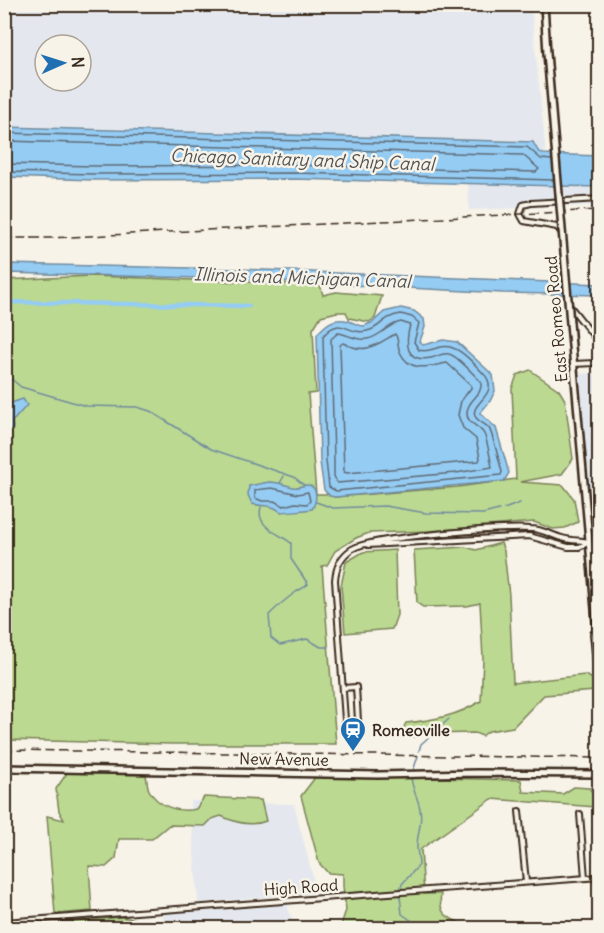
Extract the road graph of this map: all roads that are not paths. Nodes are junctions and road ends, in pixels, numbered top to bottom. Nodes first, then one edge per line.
1 (544, 4) edge
2 (600, 199) edge
3 (600, 344) edge
4 (600, 359) edge
5 (573, 364) junction
6 (589, 543) junction
7 (365, 544) junction
8 (598, 632) edge
9 (344, 688) junction
10 (600, 692) edge
11 (4, 768) edge
12 (600, 774) edge
13 (519, 811) dead end
14 (580, 814) dead end
15 (600, 877) edge
16 (585, 878) junction
17 (526, 882) junction
18 (4, 922) edge

1 - 5 main road, East Romeo Road, bridge
2 - 3 street, bridge
4 - 5 street
5 - 6 main road, East Romeo Road
6 - 7 street
6 - 7 street
6 - 8 main road, East Romeo Road
7 - 9 street
8 - 10 main road, East Romeo Road
9 - 9 street
11 - 12 main road, New Avenue
13 - 17 street
14 - 16 street
15 - 16 street, High Road
16 - 17 street, High Road
17 - 18 street, High Road

